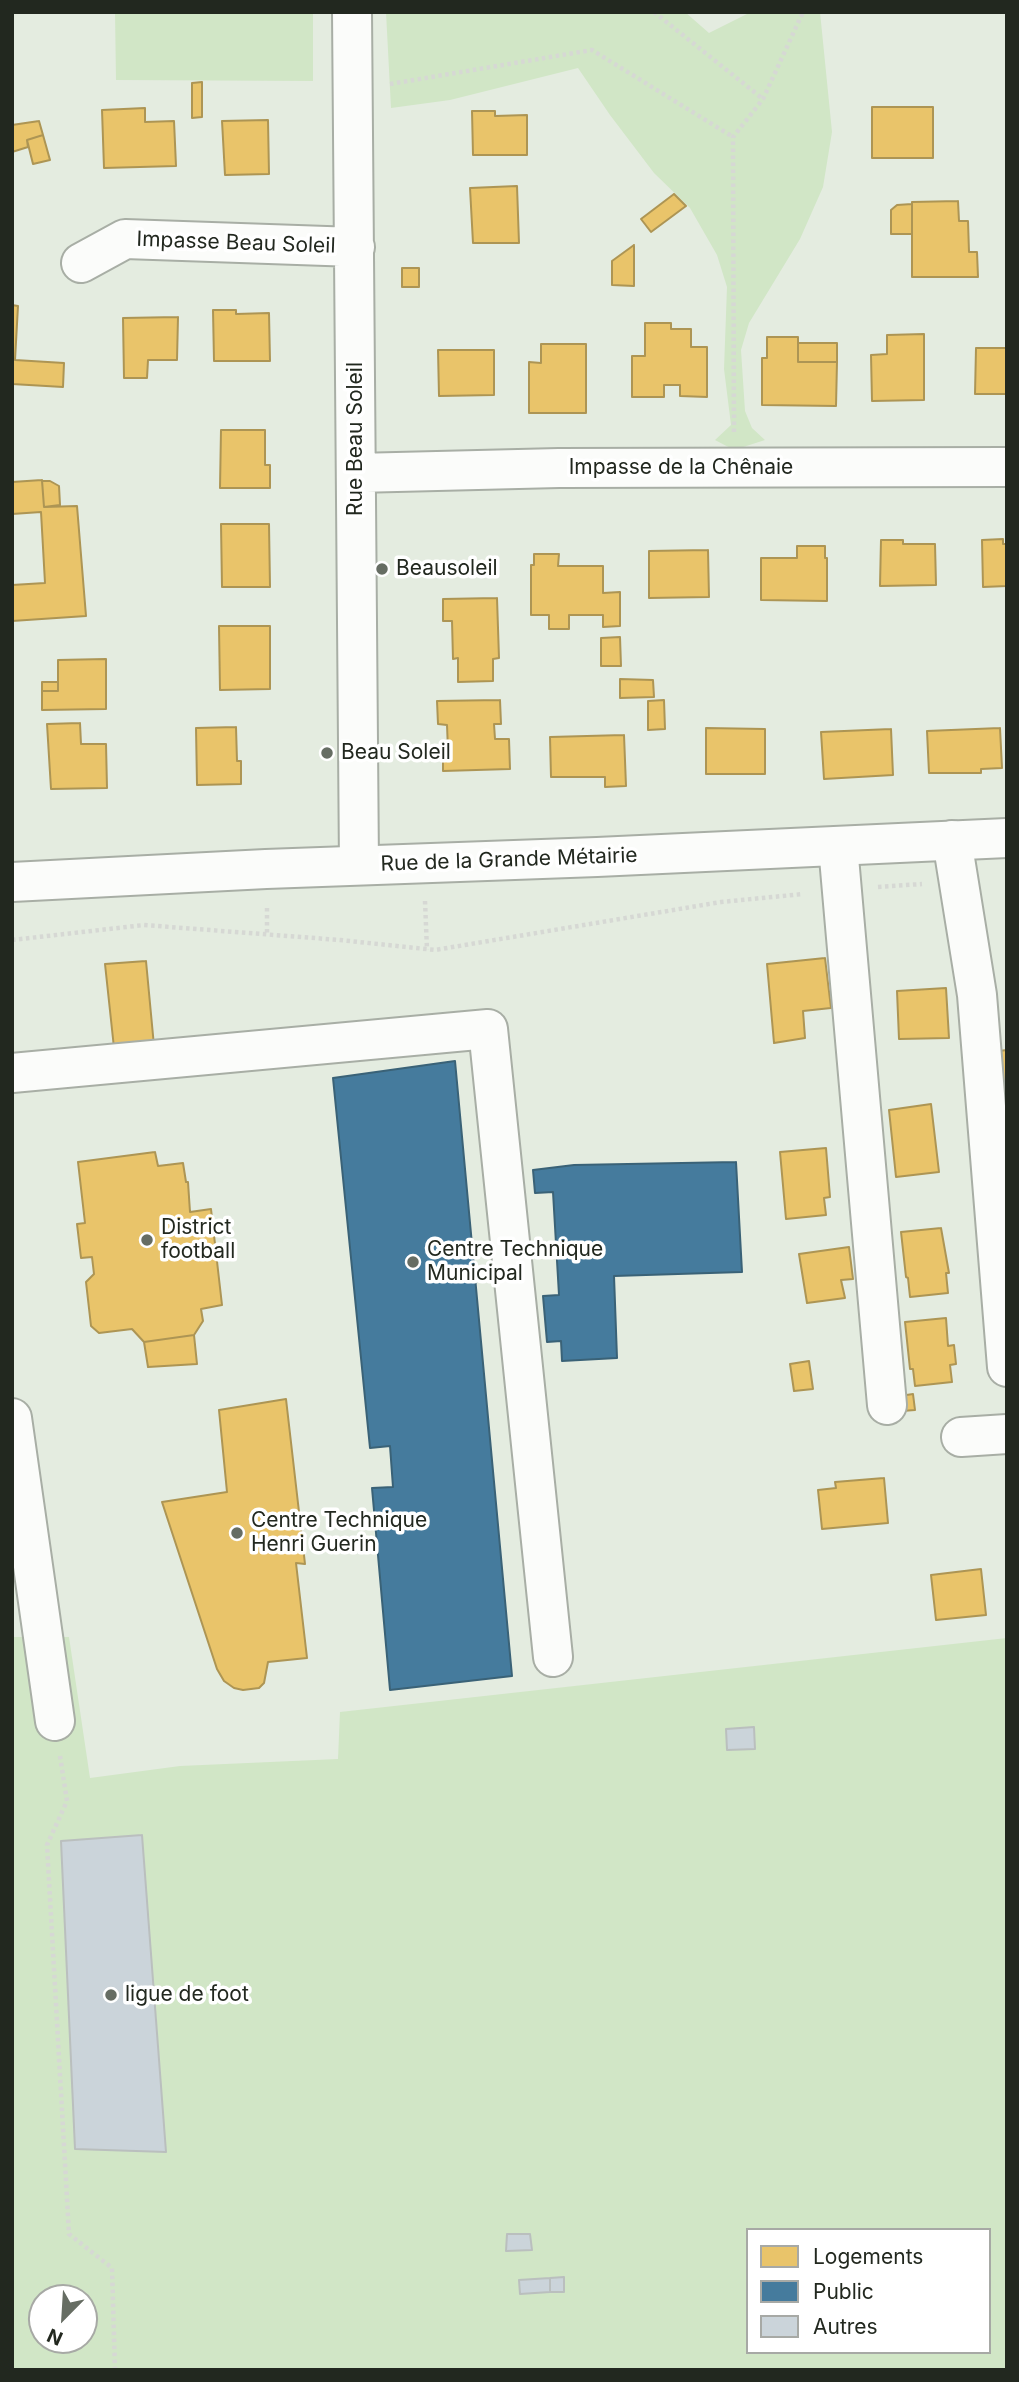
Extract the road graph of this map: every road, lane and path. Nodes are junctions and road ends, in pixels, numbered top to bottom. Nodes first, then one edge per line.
1 (352, 12) edge
2 (654, 12) edge
3 (803, 12) edge
4 (354, 88) junction
5 (763, 99) junction
6 (733, 137) junction
7 (355, 247) junction
8 (81, 263) dead end
9 (734, 467) junction
10 (1007, 467) edge
11 (356, 472) junction
12 (1007, 838) edge
13 (952, 840) junction
14 (838, 846) junction
15 (423, 863) junction
16 (359, 865) junction
17 (958, 881) junction
18 (12, 882) edge
19 (843, 890) junction
20 (12, 940) edge
21 (427, 950) junction
22 (12, 1073) edge
23 (1007, 1367) edge
24 (887, 1405) dead end
25 (12, 1418) edge
26 (1007, 1434) edge
27 (961, 1437) dead end
28 (553, 1657) dead end
29 (55, 1721) joint
30 (115, 2370) edge

1 - 4 street, Rue Beau Soleil
2 - 5 path
3 - 5 path
4 - 6 path
4 - 7 street, Rue Beau Soleil
5 - 6 path
6 - 9 path
7 - 8 street, Impasse Beau Soleil
7 - 11 street, Rue Beau Soleil
9 - 10 street, Impasse de la Chênaie
9 - 11 street, Impasse de la Chênaie
11 - 16 street, Rue Beau Soleil
12 - 13 street, Rue de la Grande Métairie
13 - 14 street, Rue de la Grande Métairie
13 - 17 street
14 - 15 street, Rue de la Grande Métairie
14 - 19 street
15 - 16 street, Rue de la Grande Métairie
15 - 21 path
16 - 18 street, Rue de la Grande Métairie
17 - 19 path
17 - 23 street
19 - 21 path
19 - 24 street
20 - 21 path
22 - 28 street
25 - 29 street
26 - 27 street
29 - 30 path

